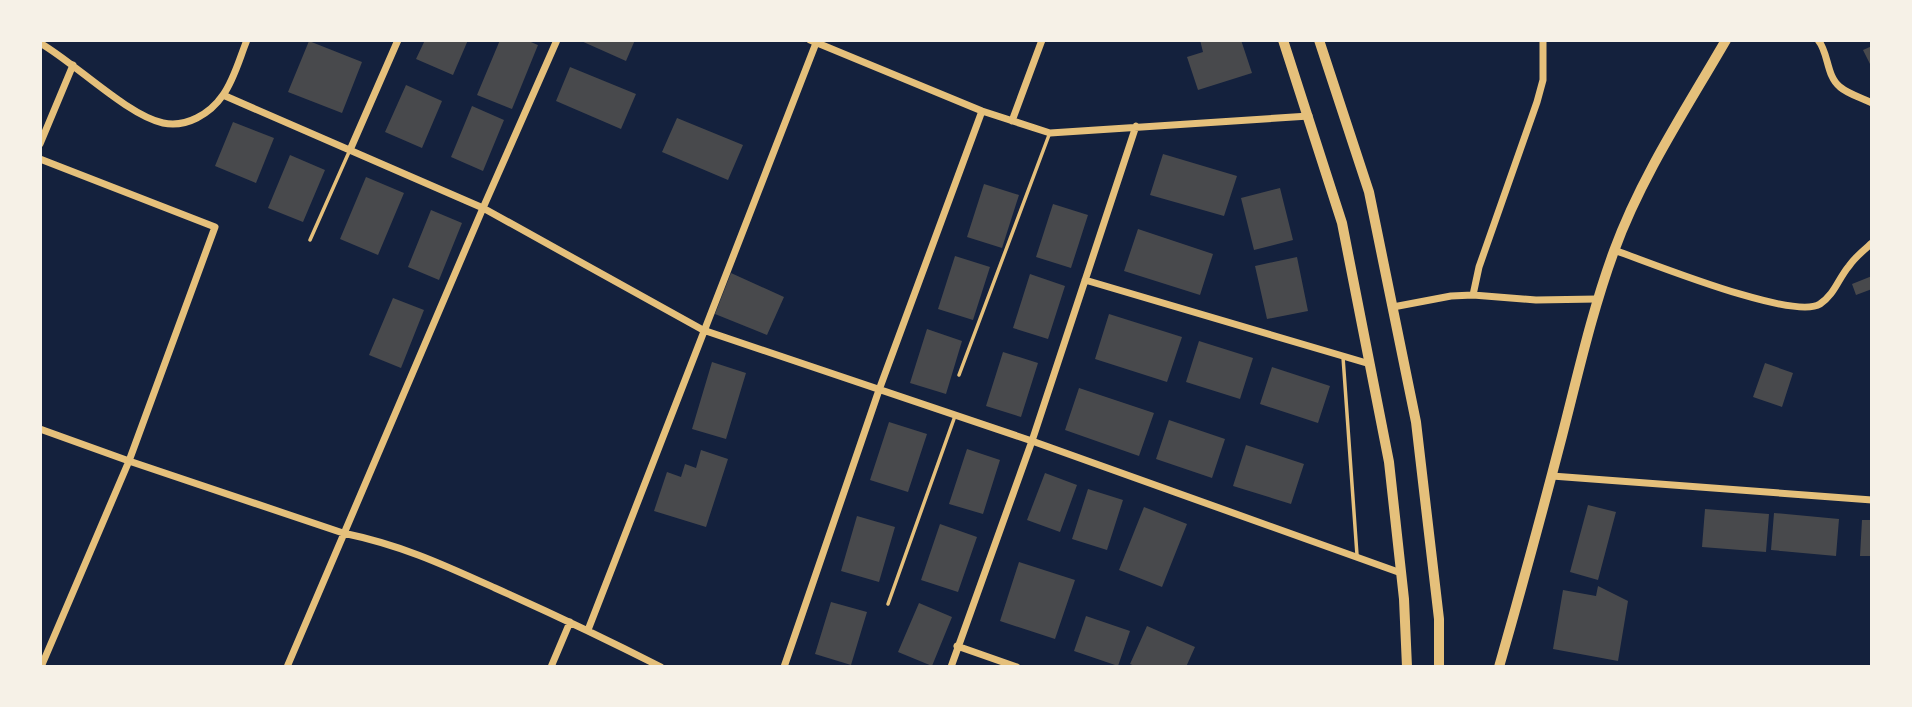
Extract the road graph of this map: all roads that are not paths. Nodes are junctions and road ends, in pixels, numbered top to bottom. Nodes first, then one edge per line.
1 (247, 40) edge
2 (398, 40) edge
3 (557, 40) edge
4 (1042, 40) edge
5 (1283, 40) edge
6 (1319, 40) edge
7 (1543, 40) edge
8 (1726, 40) edge
9 (1818, 40) edge
10 (813, 41) edge
11 (40, 43) edge
12 (73, 65) junction
13 (223, 95) junction
14 (1872, 103) edge
15 (982, 111) junction
16 (1309, 116) junction
17 (1012, 121) junction
18 (1136, 125) junction
19 (1050, 133) junction
20 (40, 144) edge
21 (350, 150) junction
22 (40, 159) edge
23 (483, 208) junction
24 (310, 240) dead end
25 (1872, 243) edge
26 (1614, 250) junction
27 (1085, 280) junction
28 (1473, 295) junction
29 (1597, 299) junction
30 (1393, 307) junction
31 (703, 330) junction
32 (1343, 356) junction
33 (1370, 364) junction
34 (959, 375) dead end
35 (879, 390) junction
36 (955, 415) junction
37 (40, 429) edge
38 (1032, 441) junction
39 (129, 461) junction
40 (1552, 476) junction
41 (1872, 500) edge
42 (343, 533) junction
43 (1358, 557) junction
44 (1401, 573) junction
45 (888, 604) dead end
46 (570, 622) junction
47 (588, 631) junction
48 (957, 646) junction
49 (41, 667) edge
50 (288, 667) edge
51 (551, 667) edge
52 (661, 667) edge
53 (784, 667) edge
54 (950, 667) edge
55 (1017, 667) edge
56 (1407, 667) edge
57 (1440, 667) edge
58 (1499, 667) edge

1 - 13 street
2 - 21 street
3 - 23 street
4 - 17 street
5 - 16 main road
6 - 30 main road
7 - 28 street
8 - 26 street
9 - 14 street
10 - 15 street
10 - 31 street
11 - 12 street
12 - 13 street
12 - 20 street
13 - 21 street
15 - 17 street
15 - 35 street
16 - 18 street
16 - 33 main road
17 - 19 street
18 - 19 street
18 - 27 street
19 - 34 lane
21 - 23 street
21 - 24 lane
22 - 39 street
23 - 31 street
23 - 42 street
25 - 26 street
26 - 29 street
27 - 32 street
27 - 38 street
28 - 29 street
28 - 30 street
29 - 40 street
30 - 57 main road
31 - 35 street
31 - 47 street
32 - 33 street
32 - 43 lane
33 - 44 main road
35 - 36 street
35 - 53 street
36 - 38 street
36 - 45 lane
37 - 39 street
38 - 43 street
38 - 48 street
39 - 42 street
39 - 49 street
40 - 41 street
40 - 58 street
42 - 46 street
42 - 50 street
43 - 44 street
44 - 56 main road
46 - 47 street
46 - 51 street
47 - 52 street
48 - 54 street
48 - 55 street

